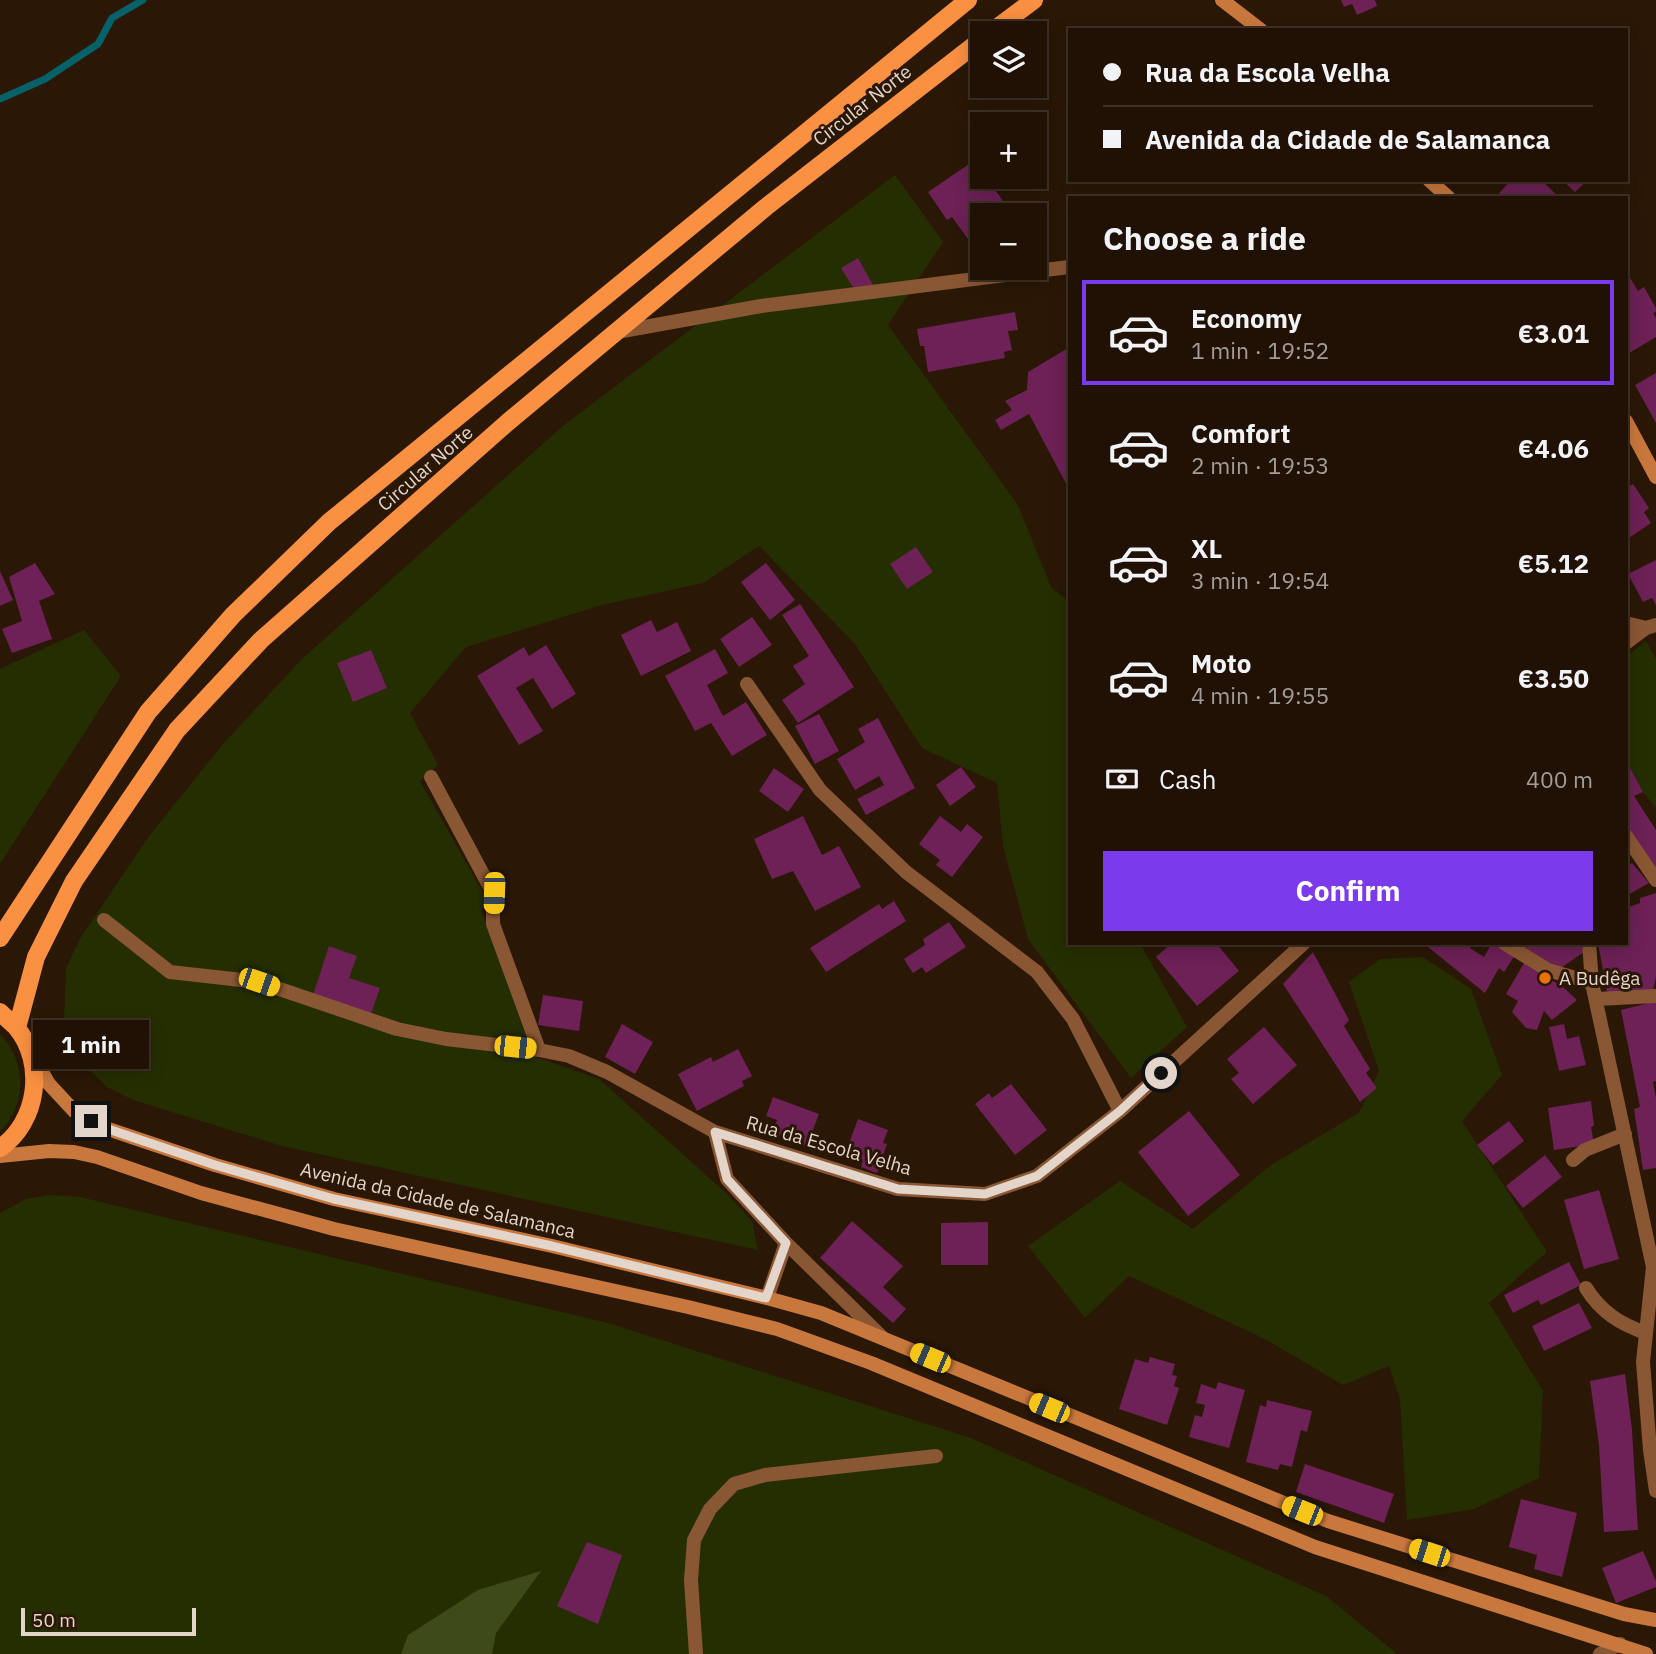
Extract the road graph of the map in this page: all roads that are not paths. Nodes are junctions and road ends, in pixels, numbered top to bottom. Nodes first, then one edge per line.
1 (968, 0) edge
2 (1034, 0) edge
3 (1222, 0) edge
4 (1240, 0) edge
5 (1006, 21) edge
6 (1259, 28) edge
7 (970, 48) edge
8 (1068, 270) edge
9 (616, 332) junction
10 (1628, 425) edge
11 (1656, 477) edge
12 (1628, 623) edge
13 (1651, 626) edge
14 (1628, 642) edge
15 (747, 684) dead end
16 (431, 777) dead end
17 (1628, 839) edge
18 (1656, 880) edge
19 (104, 920) dead end
20 (0, 938) edge
21 (1302, 945) edge
22 (1507, 945) edge
23 (1589, 945) edge
24 (1592, 983) junction
25 (1656, 996) edge
26 (1597, 999) junction
27 (0, 1012) edge
28 (17, 1028) junction
29 (539, 1050) junction
30 (30, 1053) junction
31 (1120, 1111) junction
32 (715, 1132) junction
33 (1625, 1134) junction
34 (0, 1148) edge
35 (0, 1156) edge
36 (1573, 1160) dead end
37 (786, 1243) junction
38 (1586, 1288) dead end
39 (766, 1298) junction
40 (1646, 1333) junction
41 (883, 1338) junction
42 (936, 1456) dead end
43 (1656, 1491) edge
44 (1656, 1620) edge
45 (1620, 1644) junction
46 (696, 1654) edge
47 (1600, 1654) edge
48 (1646, 1654) edge

1 - 20 main road, Circular Norte
2 - 5 main road
3 - 6 street
4 - 6 street
7 - 9 main road, Circular Norte
8 - 9 street
9 - 28 main road, Circular Norte
10 - 11 street
12 - 13 street
13 - 14 street
15 - 31 street
16 - 29 street
17 - 18 street
19 - 29 street, Rua da Escola Velha
21 - 31 street, Rua da Escola Velha
22 - 24 street
23 - 24 street
24 - 26 street
25 - 26 street
26 - 33 street
27 - 28 main road
28 - 30 main road
29 - 32 street, Rua da Escola Velha
30 - 34 main road
30 - 39 street, Avenida da Cidade de Salamanca
31 - 32 street, Rua da Escola Velha
32 - 37 street
33 - 36 street
33 - 40 street
35 - 45 street
37 - 39 street
37 - 41 street
38 - 40 street
39 - 41 street, Avenida da Cidade de Salamanca
40 - 43 street
41 - 44 street, Avenida da Cidade de Salamanca
42 - 46 street
45 - 47 street
45 - 48 street

